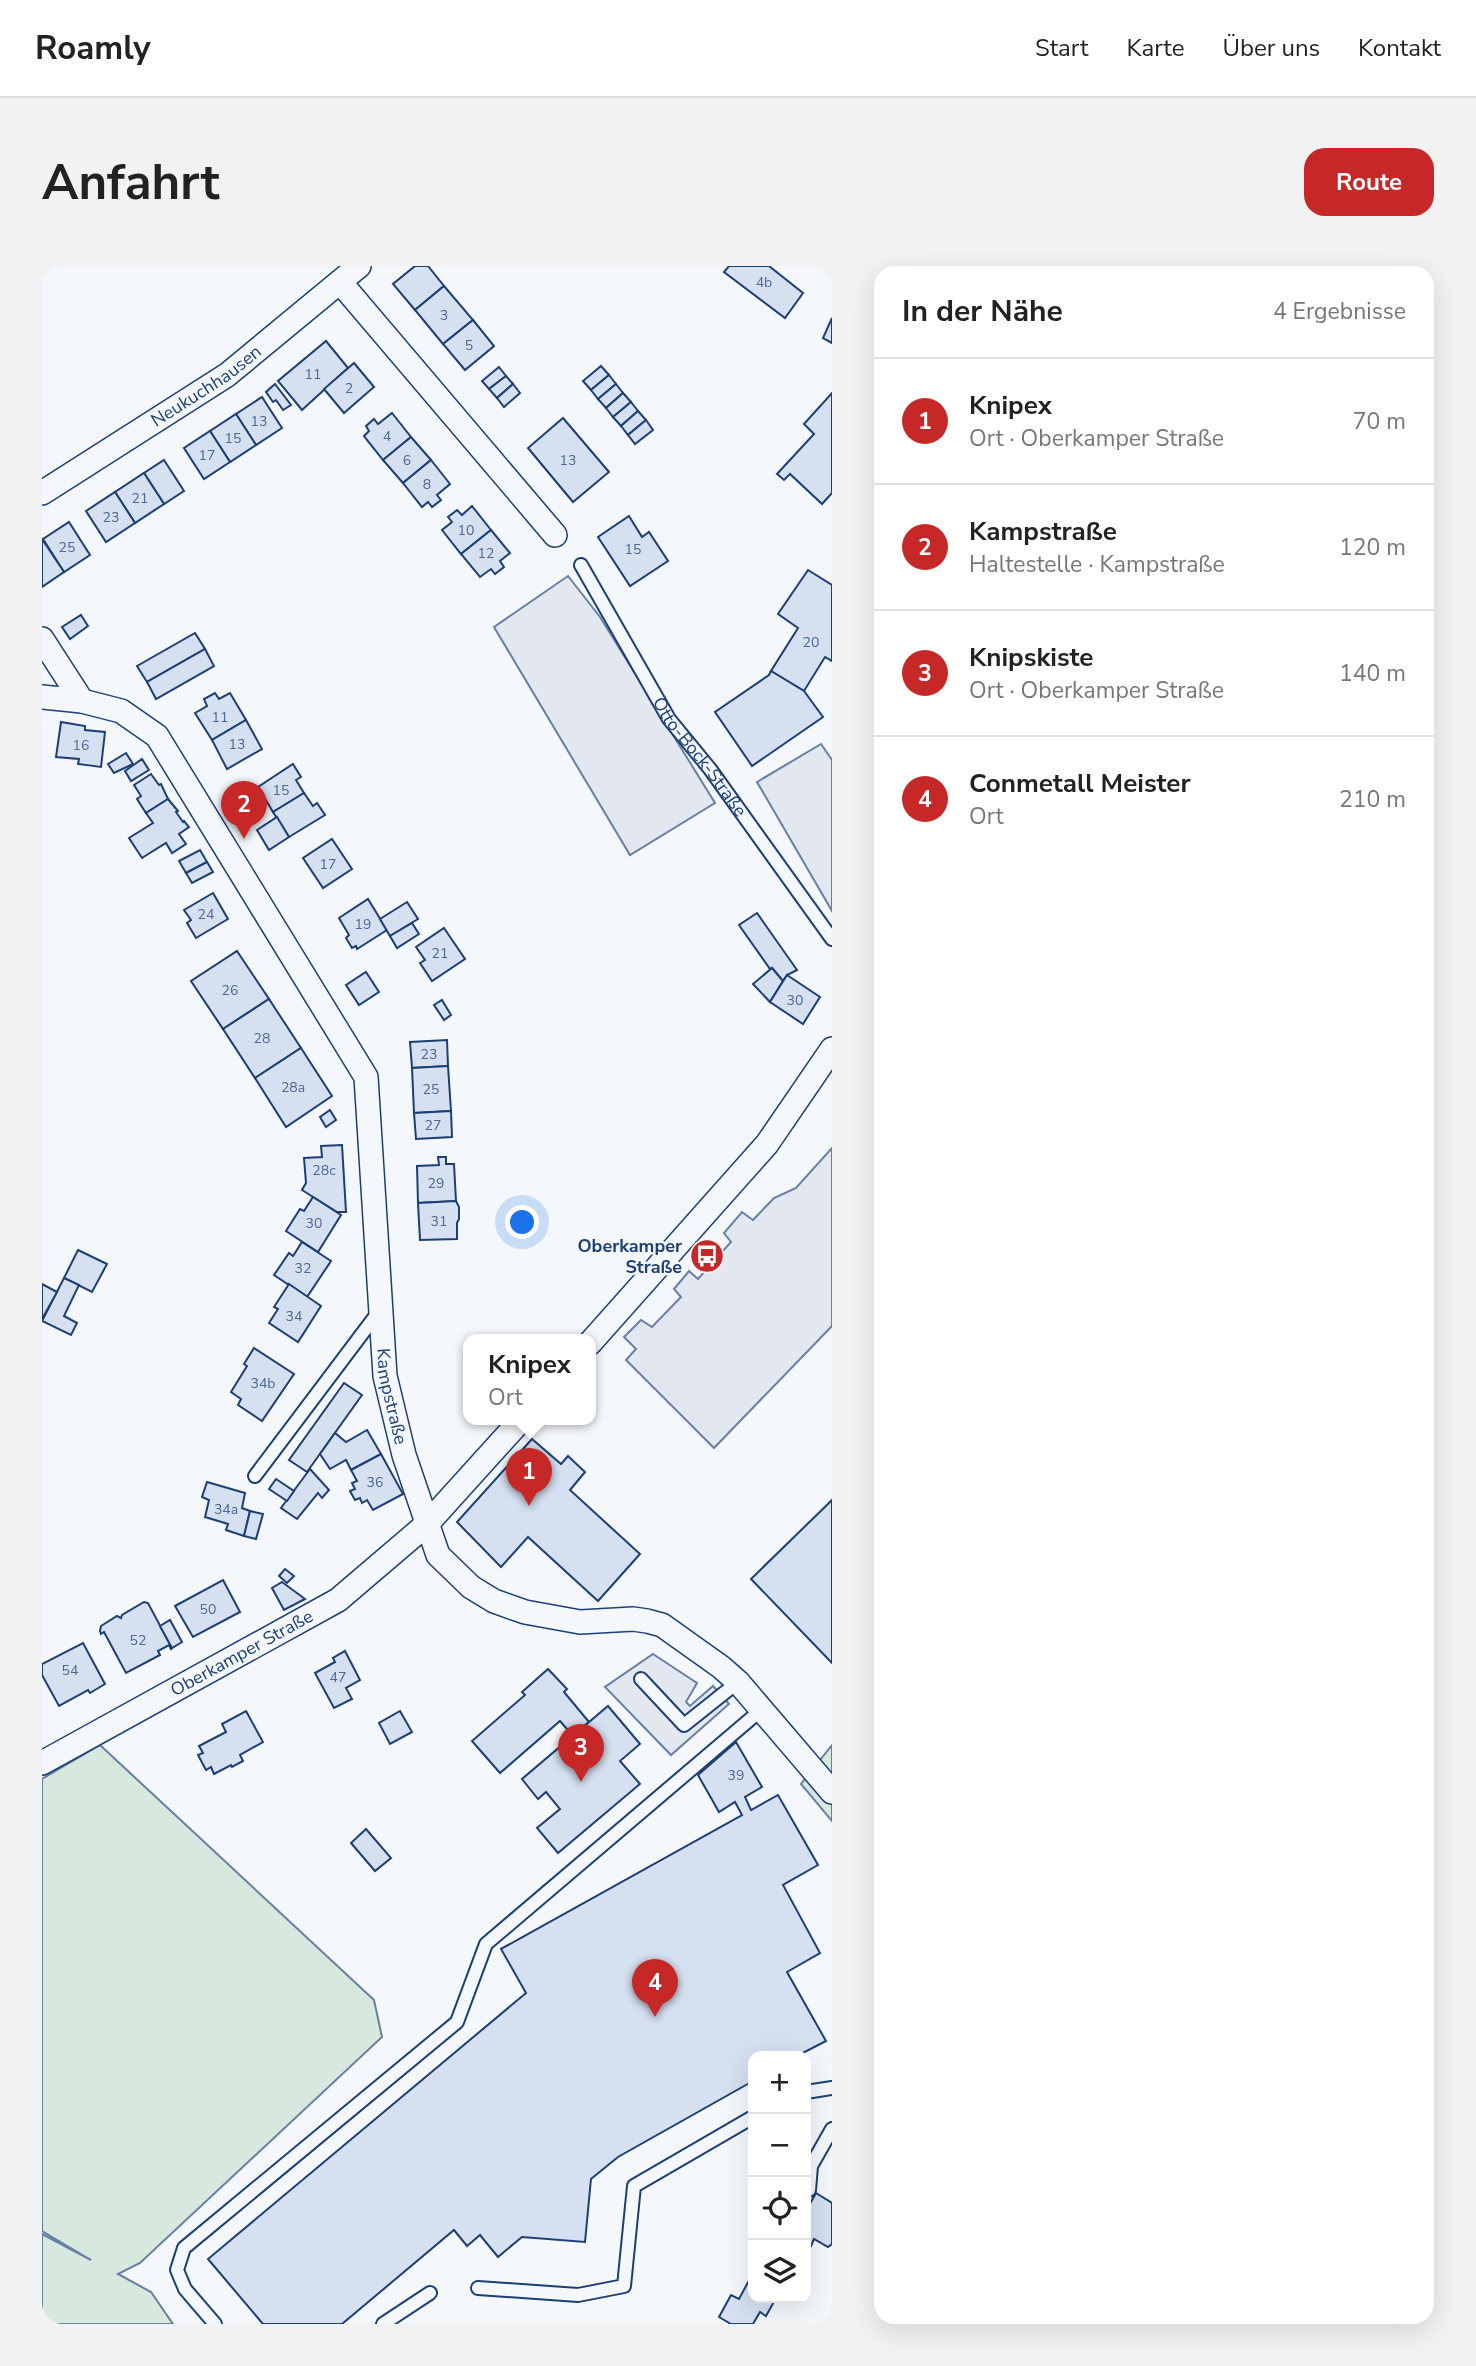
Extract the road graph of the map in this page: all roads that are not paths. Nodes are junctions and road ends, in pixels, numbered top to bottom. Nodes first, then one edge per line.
1 (359, 266) edge
2 (340, 282) junction
3 (42, 493) edge
4 (555, 535) dead end
5 (580, 565) dead end
6 (42, 639) edge
7 (42, 697) edge
8 (82, 701) junction
9 (832, 939) edge
10 (832, 1049) edge
11 (380, 1310) junction
12 (596, 1336) edge
13 (516, 1425) edge
14 (255, 1476) dead end
15 (427, 1524) junction
16 (641, 1679) dead end
17 (738, 1682) junction
18 (761, 1710) junction
19 (42, 1763) edge
20 (832, 1792) edge
21 (832, 2088) edge
22 (811, 2091) edge
23 (748, 2119) edge
24 (832, 2129) edge
25 (810, 2177) edge
26 (478, 2288) dead end
27 (430, 2293) dead end
28 (215, 2324) edge
29 (383, 2324) edge

1 - 2 street, Neukuchhausen
2 - 3 street, Neukuchhausen
2 - 4 street
5 - 9 lane, Otto-Bock-Straße
6 - 8 street
7 - 8 street, Kampstraße
8 - 11 street, Kampstraße
10 - 12 street
11 - 14 lane
11 - 15 street, Kampstraße
13 - 15 street, Oberkamper Straße
15 - 17 street
15 - 19 street, Oberkamper Straße
16 - 17 lane
17 - 18 street
18 - 20 street
18 - 28 lane
21 - 22 lane
23 - 26 lane
24 - 25 lane
27 - 29 lane

